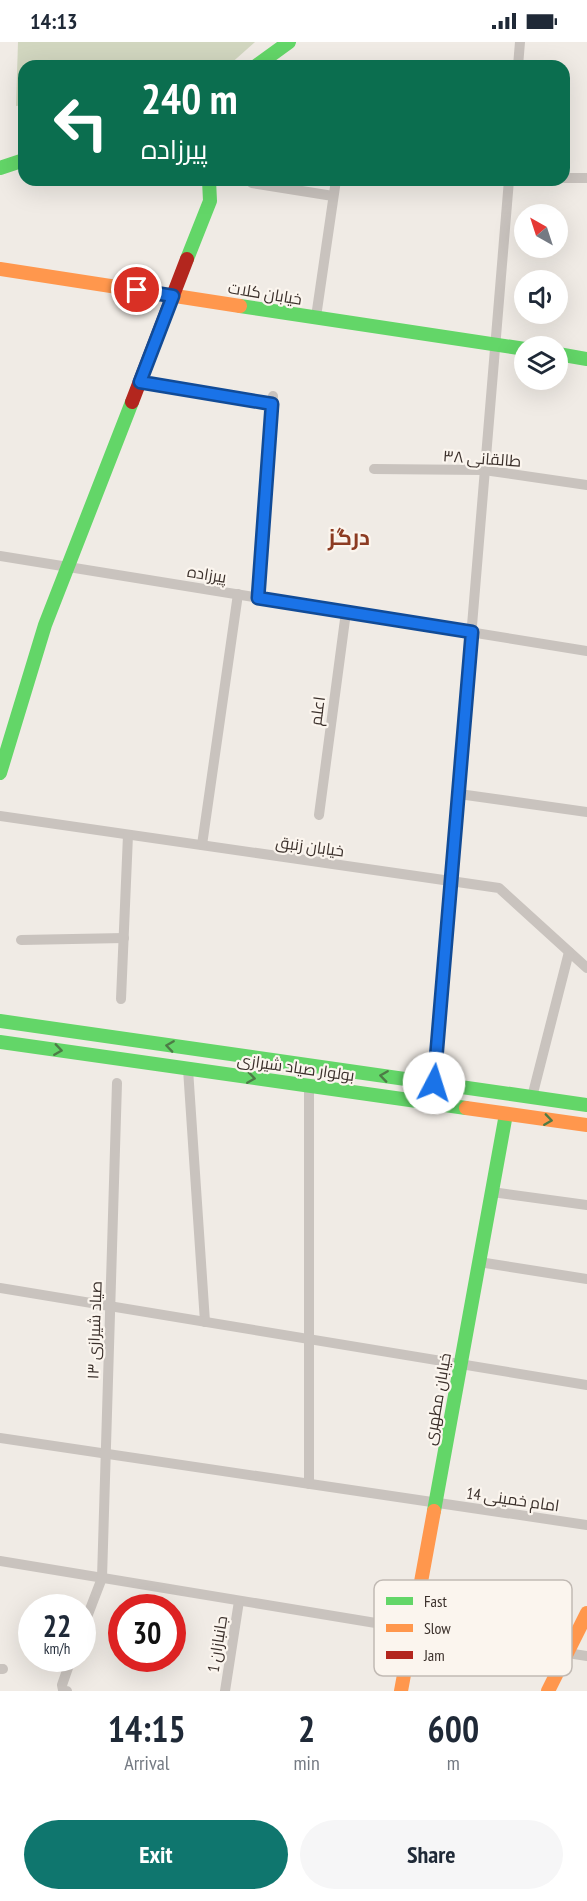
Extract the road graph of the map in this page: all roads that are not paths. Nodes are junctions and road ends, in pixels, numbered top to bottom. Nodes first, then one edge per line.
1 (289, 42) edge
2 (520, 42) edge
3 (264, 60) edge
4 (518, 60) edge
5 (18, 161) edge
6 (0, 168) edge
7 (570, 178) edge
8 (587, 178) edge
9 (209, 186) edge
10 (271, 186) edge
11 (335, 186) edge
12 (509, 186) edge
13 (333, 196) junction
14 (0, 269) edge
15 (173, 296) junction
16 (316, 317) junction
17 (496, 345) junction
18 (514, 347) edge
19 (568, 356) edge
20 (587, 359) edge
21 (140, 382) junction
22 (374, 470) dead end
23 (484, 470) junction
24 (587, 485) edge
25 (0, 556) edge
26 (68, 567) junction
27 (238, 594) junction
28 (258, 598) junction
29 (345, 612) junction
30 (472, 632) junction
31 (587, 651) edge
32 (1, 770) edge
33 (459, 794) junction
34 (587, 812) edge
35 (318, 815) dead end
36 (0, 816) edge
37 (128, 835) junction
38 (202, 845) junction
39 (451, 881) junction
40 (124, 938) junction
41 (21, 940) dead end
42 (569, 952) junction
43 (587, 968) edge
44 (121, 999) dead end
45 (0, 1021) edge
46 (0, 1042) edge
47 (188, 1069) junction
48 (117, 1083) dead end
49 (434, 1083) junction
50 (309, 1086) junction
51 (532, 1097) junction
52 (587, 1105) edge
53 (506, 1114) junction
54 (587, 1125) edge
55 (492, 1192) junction
56 (587, 1205) edge
57 (479, 1262) junction
58 (587, 1279) edge
59 (0, 1288) edge
60 (110, 1306) junction
61 (205, 1322) junction
62 (309, 1339) junction
63 (460, 1364) junction
64 (587, 1385) edge
65 (0, 1438) edge
66 (106, 1453) junction
67 (309, 1484) junction
68 (435, 1503) junction
69 (587, 1525) edge
70 (0, 1562) edge
71 (102, 1578) junction
72 (421, 1580) edge
73 (96, 1594) edge
74 (239, 1601) junction
75 (587, 1613) edge
76 (374, 1623) edge
77 (572, 1643) edge
78 (572, 1654) edge
79 (587, 1656) edge
80 (66, 1672) edge
81 (404, 1676) edge
82 (556, 1676) edge
83 (67, 1691) edge
84 (225, 1691) edge
85 (401, 1691) edge
86 (548, 1691) edge

1 - 3 street
2 - 4 street
5 - 6 street
7 - 8 street
9 - 15 street
10 - 13 street
11 - 13 street
12 - 17 street
13 - 16 street
14 - 15 street, خیابان کلات
15 - 16 street, خیابان کلات
15 - 21 street
16 - 17 street, خیابان کلات
17 - 18 street, خیابان کلات
17 - 23 street
19 - 20 street
21 - 26 street
21 - 28 street
22 - 23 street, طالقانی ۳۸
23 - 24 street, طالقانی ۳۸
23 - 30 street
25 - 26 street, پیرزاده
26 - 27 street, پیرزاده
26 - 32 street
27 - 28 street, پیرزاده
27 - 38 street
28 - 29 street, پیرزاده
29 - 30 street, پیرزاده
29 - 35 street, اعلم
30 - 31 street, پیرزاده
30 - 33 street
33 - 34 street
33 - 39 street
36 - 37 street, خیابان زنبق
37 - 38 street, خیابان زنبق
37 - 40 street
38 - 39 street, خیابان زنبق
39 - 42 street, خیابان زنبق
39 - 49 street
40 - 41 street
40 - 44 street
42 - 43 street, خیابان زنبق
42 - 51 street
49 -> 45 street, بولوار صیاد شیرازی
46 -> 47 street, بولوار صیاد شیرازی
47 -> 50 street, بولوار صیاد شیرازی
47 - 61 street
48 - 60 street, صیاد شیرازی ۱۳
49 - 51 street, بولوار صیاد شیرازی
50 - 53 street, بولوار صیاد شیرازی
50 - 62 street
51 - 52 street, بولوار صیاد شیرازی
53 -> 54 street, بولوار صیاد شیرازی
53 - 55 street, خیابان مطهری
55 - 56 street
55 - 57 street, خیابان مطهری
57 - 58 street
57 - 63 street, خیابان مطهری
59 - 60 street
60 - 61 street
60 - 66 street, صیاد شیرازی ۱۳
61 - 62 street
62 - 63 street
62 - 67 street
63 - 64 street
63 - 68 street, خیابان مطهری
65 - 66 street, امام خمینی 14
66 - 67 street, امام خمینی 14
66 - 71 street, صیاد شیرازی ۱۳
67 - 68 street, امام خمینی 14
68 - 69 street, امام خمینی 14
68 - 72 street, خیابان مطهری
70 - 71 street
71 - 73 street, صیاد شیرازی ۱۳
71 - 74 street
74 - 76 street
74 - 84 street, جانبازان 1
75 - 77 street
78 - 79 street
80 - 83 street
81 - 85 street, خیابان مطهری
82 - 86 street

